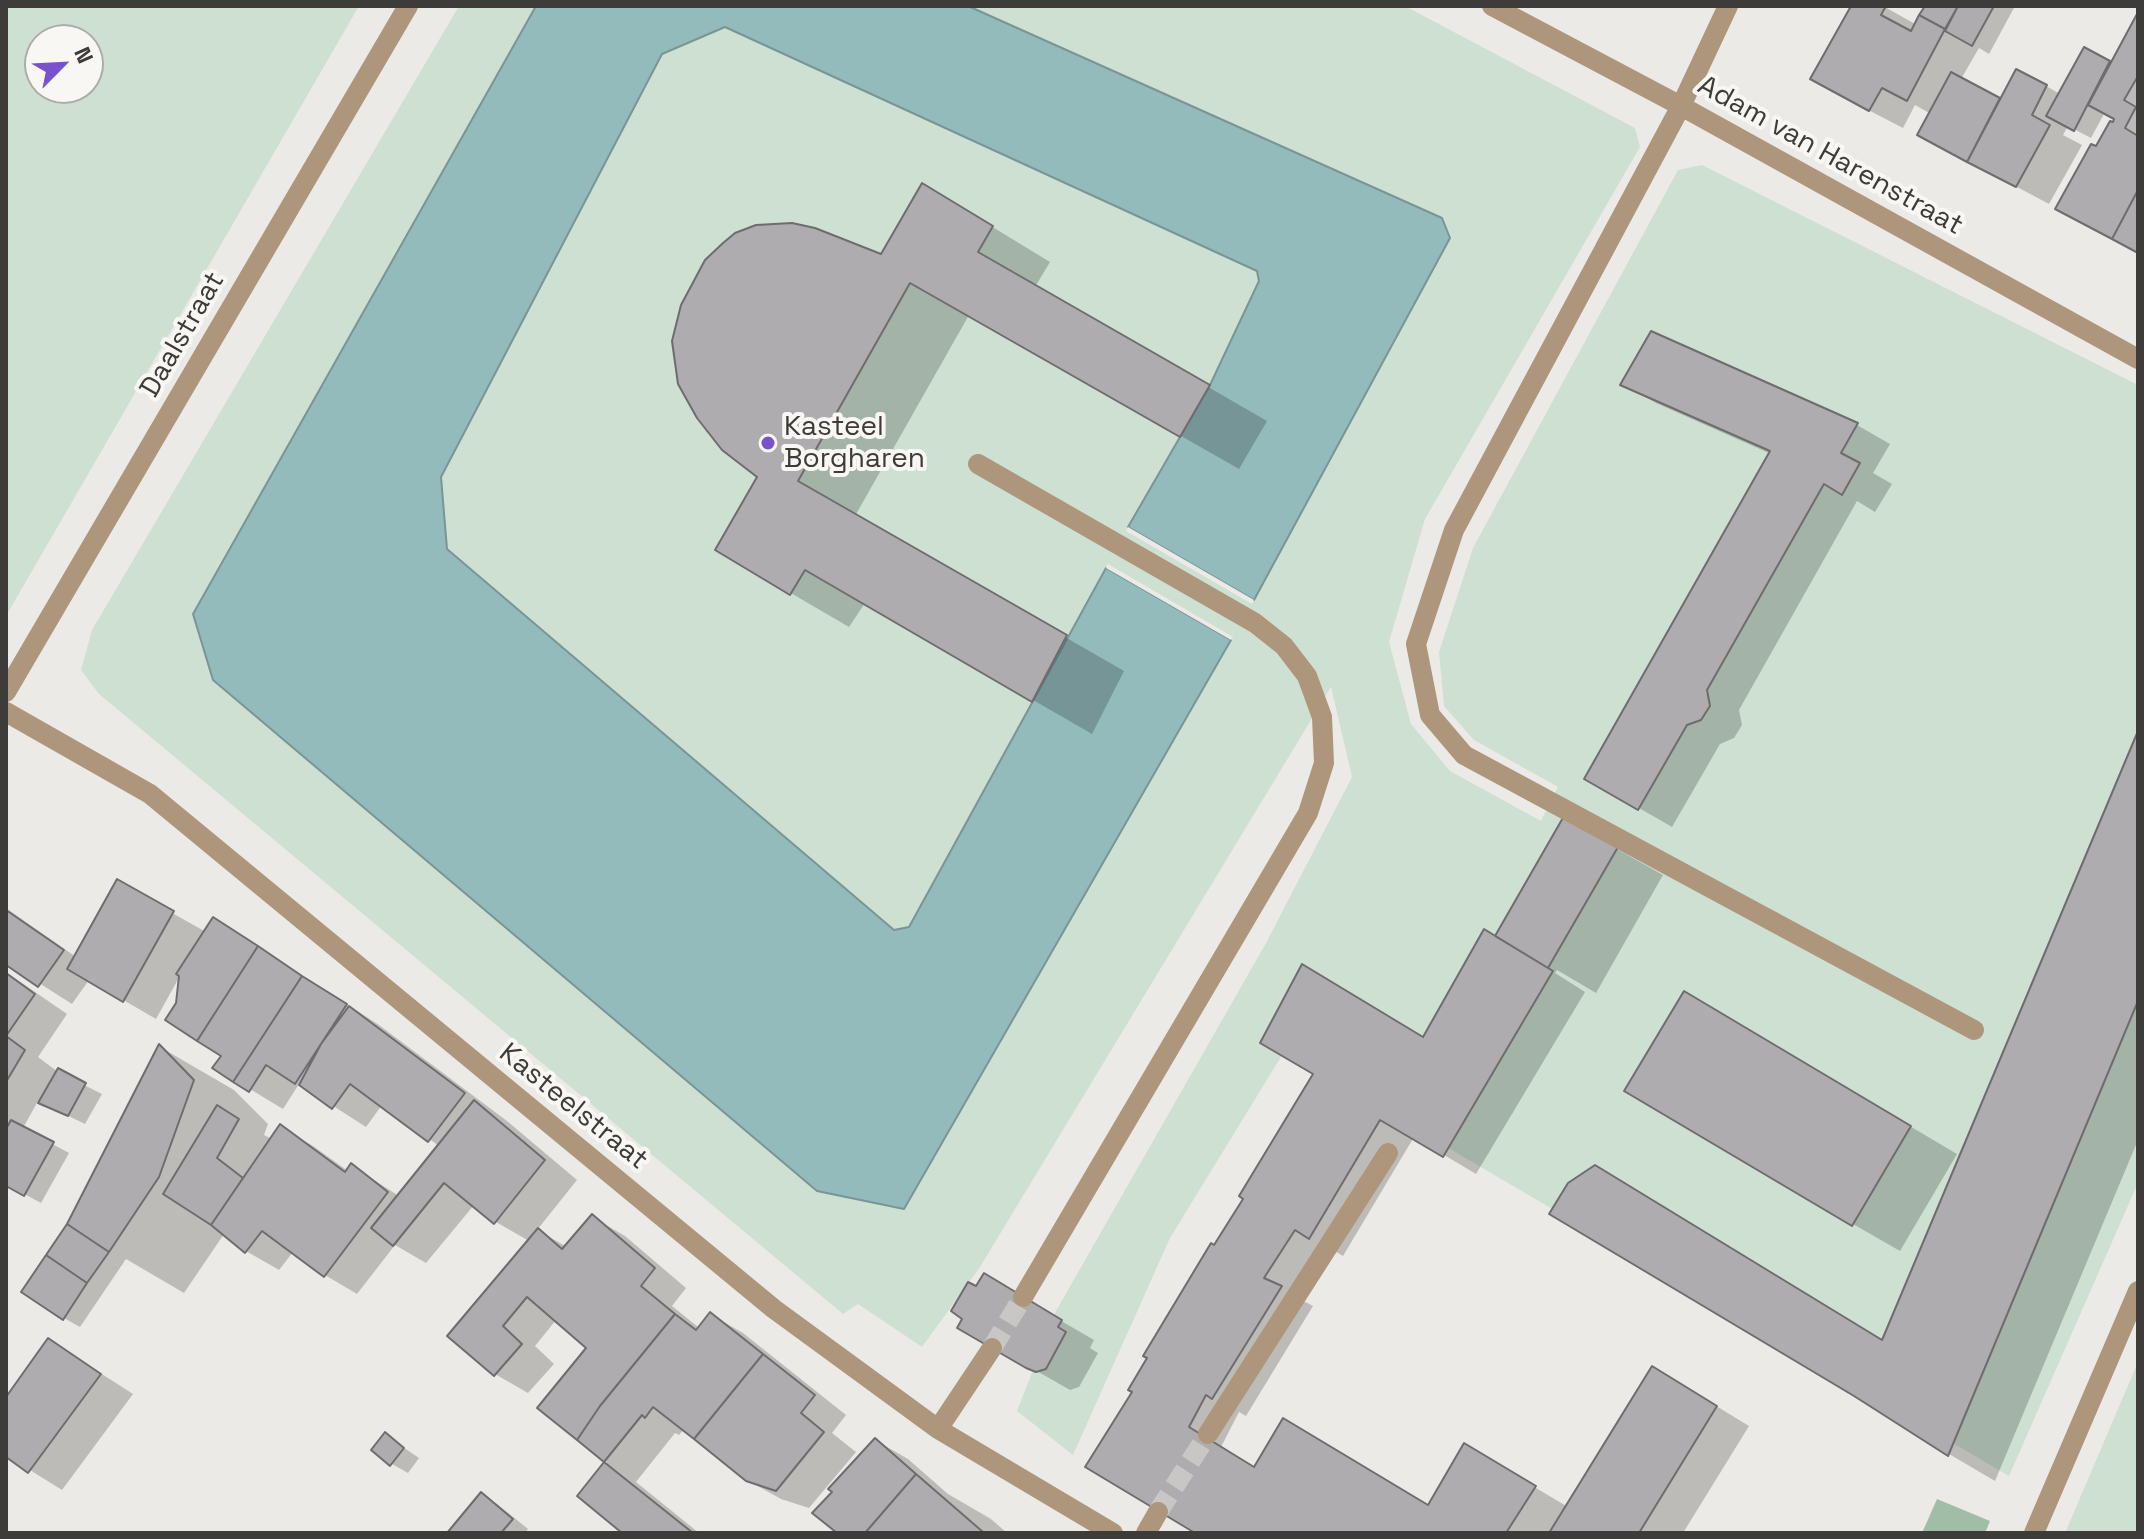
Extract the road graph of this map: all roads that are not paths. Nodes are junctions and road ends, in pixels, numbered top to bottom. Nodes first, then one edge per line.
1 (408, 6) edge
2 (1492, 6) edge
3 (1728, 6) edge
4 (1681, 106) junction
5 (2138, 359) edge
6 (978, 464) dead end
7 (6, 692) edge
8 (6, 712) edge
9 (1974, 1030) dead end
10 (1388, 1153) dead end
11 (2138, 1291) edge
12 (1023, 1297) tunnel mouth
13 (992, 1348) tunnel mouth
14 (938, 1429) junction
15 (1208, 1434) tunnel mouth
16 (1158, 1512) tunnel mouth
17 (1113, 1533) edge
18 (1146, 1533) edge
19 (2034, 1533) edge

1 - 7 street, Daalstraat
2 - 4 street, Adam van Harenstraat
3 - 4 street
4 - 5 street, Adam van Harenstraat
4 - 9 street
6 - 12 street
8 - 14 street, Kasteelstraat
10 - 15 street
11 - 19 street
13 - 14 street
14 - 17 street, Kasteelstraat
16 - 18 street

